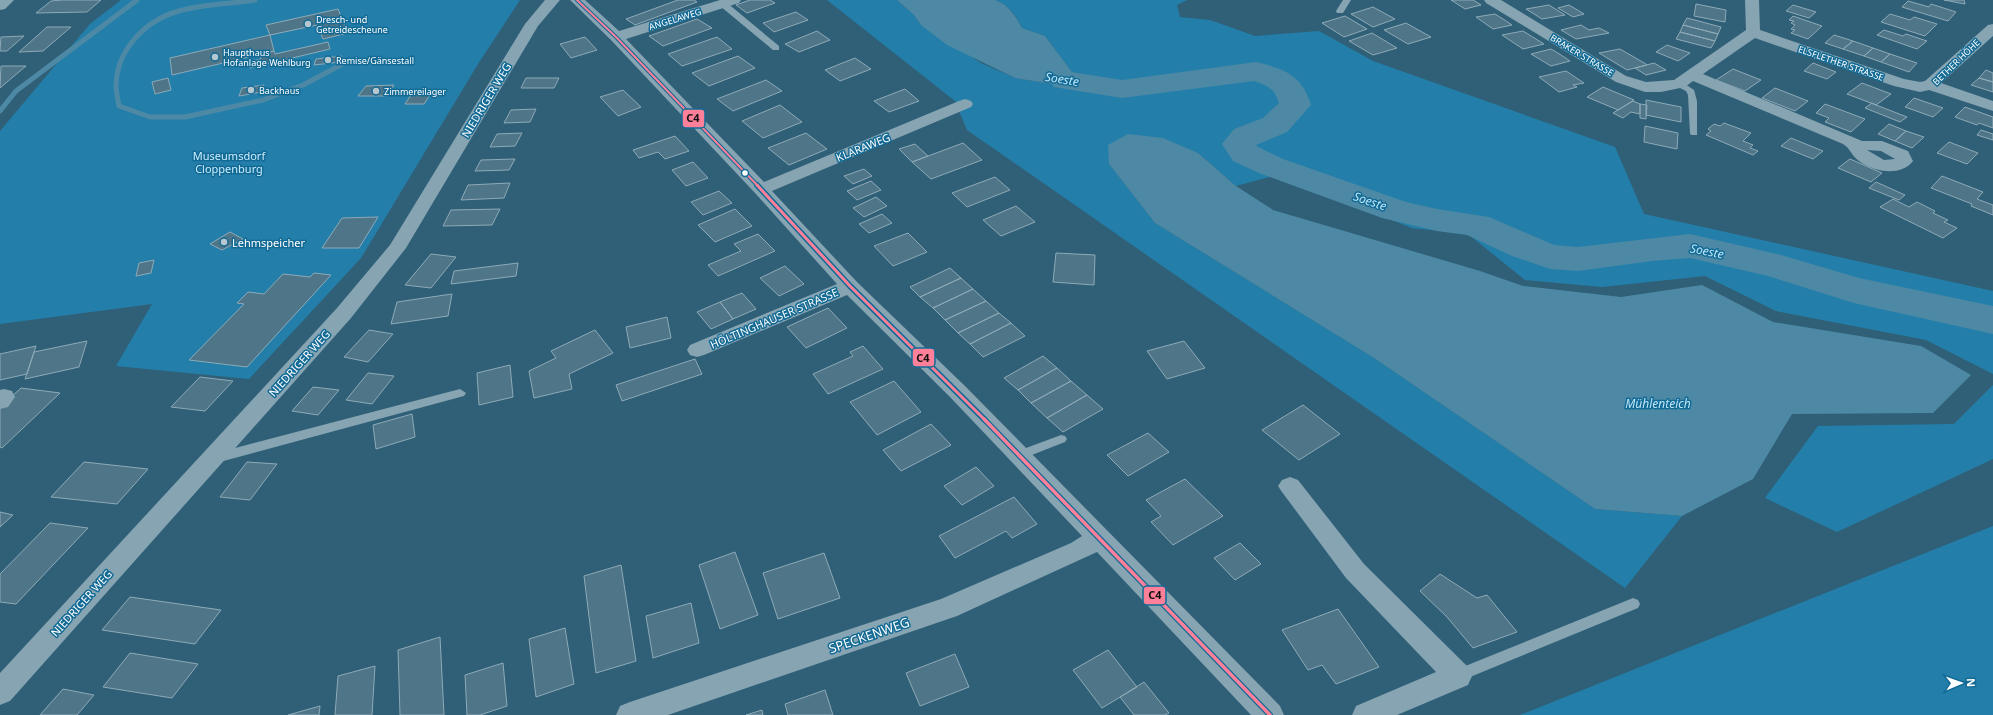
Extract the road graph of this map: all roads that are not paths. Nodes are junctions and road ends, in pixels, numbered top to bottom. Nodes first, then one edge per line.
1 (8, 0) edge
2 (553, 0) edge
3 (577, 0) edge
4 (1347, 0) edge
5 (1491, 0) edge
6 (1752, 0) edge
7 (729, 2) edge
8 (0, 6) edge
9 (1340, 11) dead end
10 (1992, 29) edge
11 (1753, 32) junction
12 (616, 37) junction
13 (776, 48) dead end
14 (1686, 80) junction
15 (1930, 85) junction
16 (965, 104) dead end
17 (1993, 106) edge
18 (1694, 133) dead end
19 (1860, 146) dead end
20 (761, 189) junction
21 (850, 286) junction
22 (698, 350) dead end
23 (460, 393) dead end
24 (0, 398) edge
25 (0, 401) edge
26 (1061, 439) dead end
27 (1019, 455) junction
28 (212, 459) junction
29 (1290, 486) dead end
30 (1100, 538) junction
31 (1633, 604) dead end
32 (1458, 676) junction
33 (0, 692) edge
34 (630, 715) edge
35 (1270, 715) edge
36 (1366, 715) edge

1 - 8 street
2 - 28 street, NIEDRIGER WEG
3 - 12 street, HÖLTINGHAUSER STRASSE
4 - 9 lane
5 - 14 street, BRAKER STRASSE
6 - 11 street
7 - 12 street, ANGELAWEG
7 - 13 lane
10 - 15 street, BETHER HÖHE
11 - 14 street
11 - 15 street, ELSFLETHER STRASSE
12 - 20 street, HÖLTINGHAUSER STRASSE
14 - 18 lane
14 - 19 street
15 - 17 street, BETHER HÖHE
16 - 20 street, KLARAWEG
20 - 21 street, HÖLTINGHAUSER STRASSE
21 - 22 street, HÖLTINGHAUSER STRASSE
21 - 27 street, HÖLTINGHAUSER STRASSE
23 - 28 lane
24 - 25 street
26 - 27 lane
27 - 30 street, HÖLTINGHAUSER STRASSE
28 - 33 street, NIEDRIGER WEG
29 - 32 street
30 - 34 street, SPECKENWEG
30 - 35 street, HÖLTINGHAUSER STRASSE
31 - 32 lane
32 - 36 street

